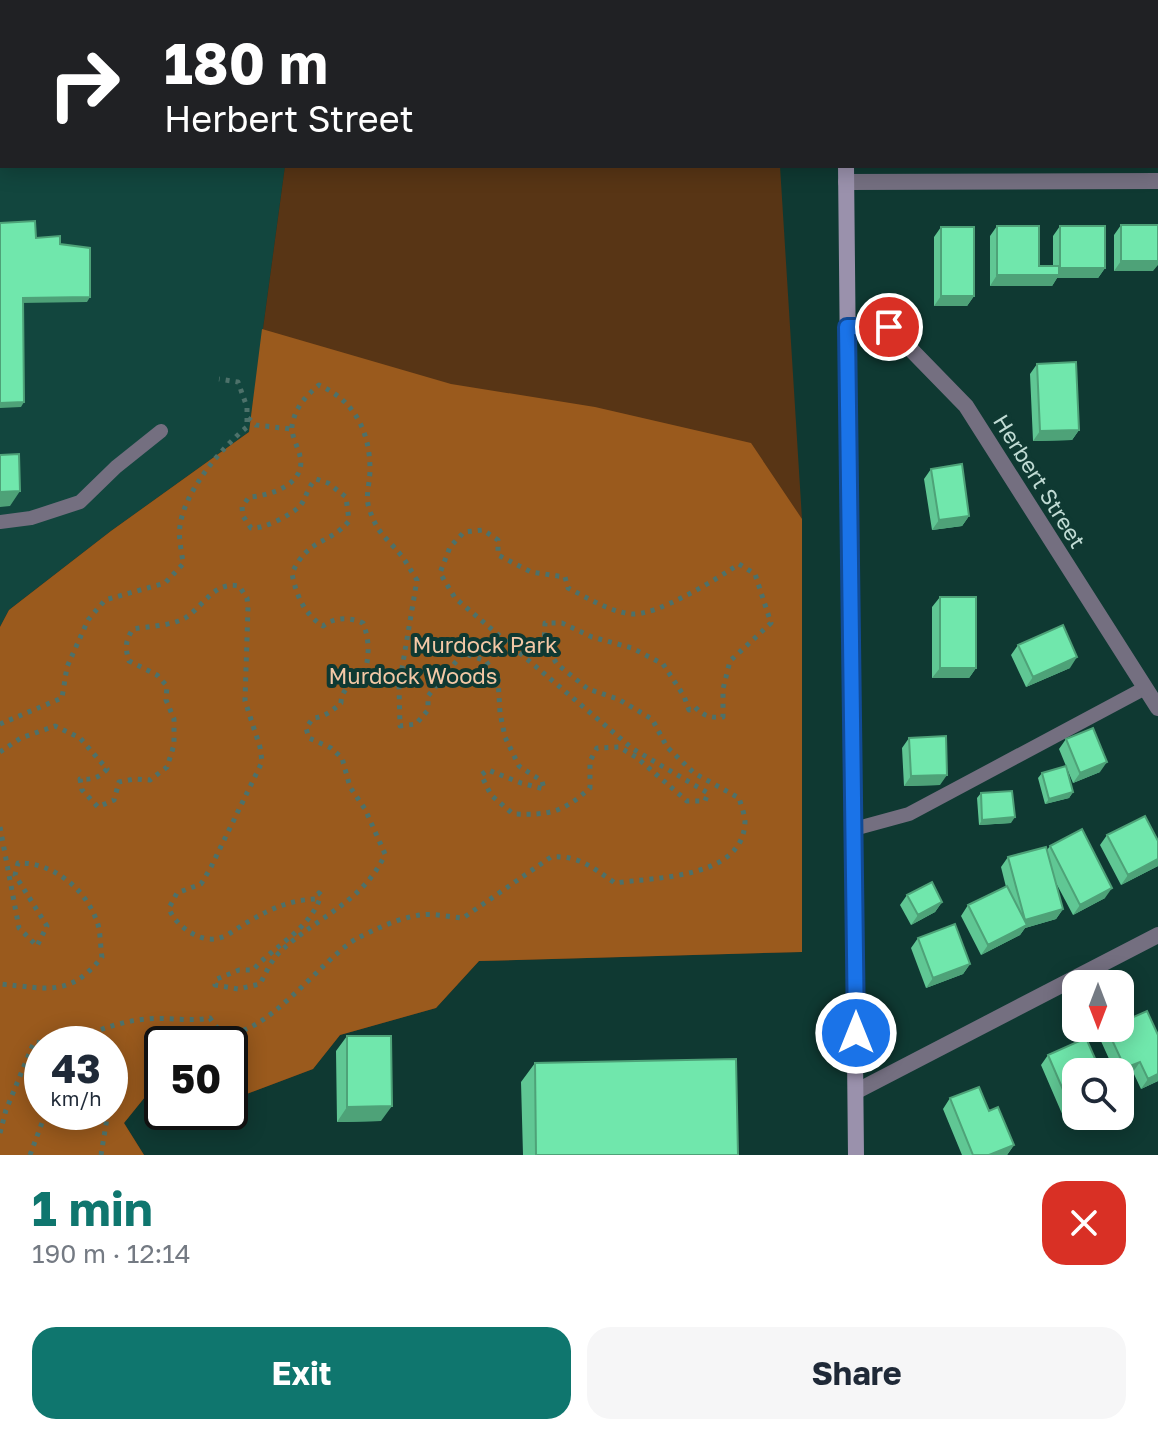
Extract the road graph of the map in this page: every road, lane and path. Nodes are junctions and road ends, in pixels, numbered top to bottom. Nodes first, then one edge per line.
1 (846, 174) edge
2 (1158, 181) edge
3 (847, 327) junction
4 (219, 379) dead end
5 (248, 418) junction
6 (291, 429) junction
7 (161, 431) dead end
8 (0, 522) edge
9 (1145, 688) junction
10 (1158, 708) edge
11 (0, 724) edge
12 (0, 752) edge
13 (0, 827) edge
14 (854, 829) junction
15 (1158, 935) edge
16 (0, 984) edge
17 (116, 1026) edge
18 (24, 1066) edge
19 (857, 1091) junction
20 (39, 1130) edge
21 (105, 1130) edge
22 (0, 1133) edge
23 (30, 1155) edge
24 (101, 1155) edge
25 (856, 1155) edge

1 - 2 street
1 - 3 main road
3 - 9 street, Herbert Street
3 - 14 main road
4 - 5 path
5 - 6 path
5 - 11 path
6 - 12 path
6 - 17 path
7 - 8 lane
9 - 10 street, Herbert Street
9 - 14 lane
13 - 16 path
14 - 19 main road
15 - 19 street
18 - 22 path
19 - 25 main road
20 - 23 path
21 - 24 path

